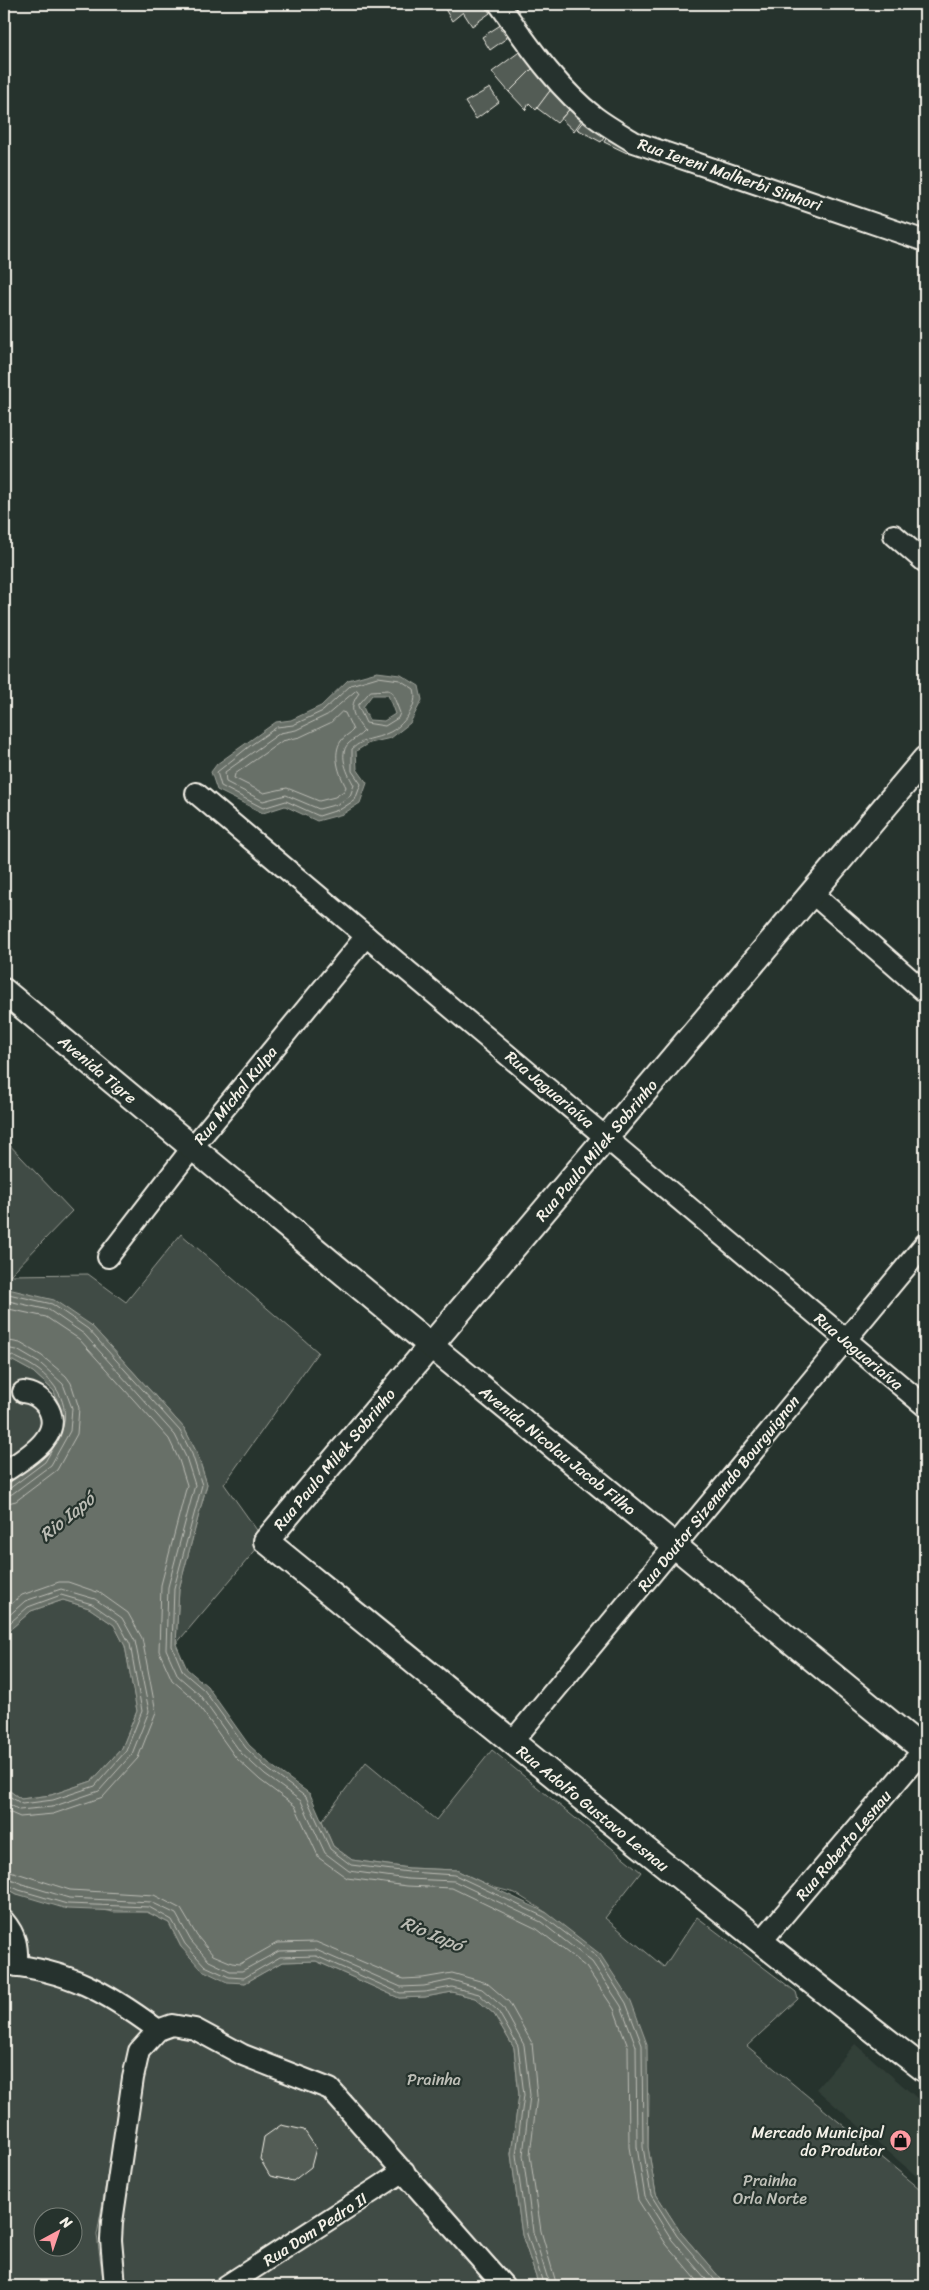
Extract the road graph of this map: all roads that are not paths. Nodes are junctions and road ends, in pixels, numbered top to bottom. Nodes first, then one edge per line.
1 (499, 4) edge
2 (925, 240) edge
3 (894, 534) dead end
4 (925, 562) edge
5 (925, 759) edge
6 (196, 793) dead end
7 (813, 894) junction
8 (366, 936) junction
9 (4, 991) edge
10 (925, 992) edge
11 (607, 1137) junction
12 (192, 1148) junction
13 (925, 1244) edge
14 (108, 1257) dead end
15 (844, 1339) junction
16 (430, 1345) junction
17 (23, 1392) dead end
18 (925, 1406) edge
19 (4, 1472) edge
20 (266, 1540) joint
21 (675, 1546) junction
22 (512, 1742) junction
23 (925, 1749) edge
24 (4, 1920) edge
25 (760, 1942) junction
26 (10, 1965) edge
27 (158, 2030) junction
28 (925, 2070) edge
29 (404, 2171) junction
30 (115, 2286) edge
31 (226, 2286) edge
32 (504, 2286) edge

1 - 2 street, Rua Iereni Malherbi Sinhori
3 - 4 street
5 - 7 street, Rua Paulo Milek Sobrinho
6 - 8 street, Rua Jaguariaíva
7 - 10 street
7 - 11 street, Rua Paulo Milek Sobrinho
8 - 11 street, Rua Jaguariaíva
8 - 12 street, Rua Michal Kulpa
9 - 12 street, Avenida Tigre
11 - 15 street, Rua Jaguariaíva
11 - 16 street, Rua Paulo Milek Sobrinho
12 - 14 street, Rua Michal Kulpa
12 - 16 street, Avenida Nicolau Jacob Filho
13 - 15 street, Rua Doutor Sizenando Bourguignon
15 - 18 street, Rua Jaguariaíva
15 - 21 street, Rua Doutor Sizenando Bourguignon
16 - 20 street, Rua Paulo Milek Sobrinho
16 - 21 street, Avenida Nicolau Jacob Filho
17 - 19 street
20 - 22 street, Rua Adolfo Gustavo Lesnau
21 - 22 street, Rua Doutor Sizenando Bourguignon
21 - 23 street, Avenida Nicolau Jacob Filho
22 - 25 street, Rua Adolfo Gustavo Lesnau
23 - 25 street, Rua Roberto Lesnau
24 - 26 street
25 - 28 street, Rua Adolfo Gustavo Lesnau
26 - 27 street
27 - 29 street
27 - 30 street
29 - 31 street, Rua Dom Pedro II
29 - 32 street

